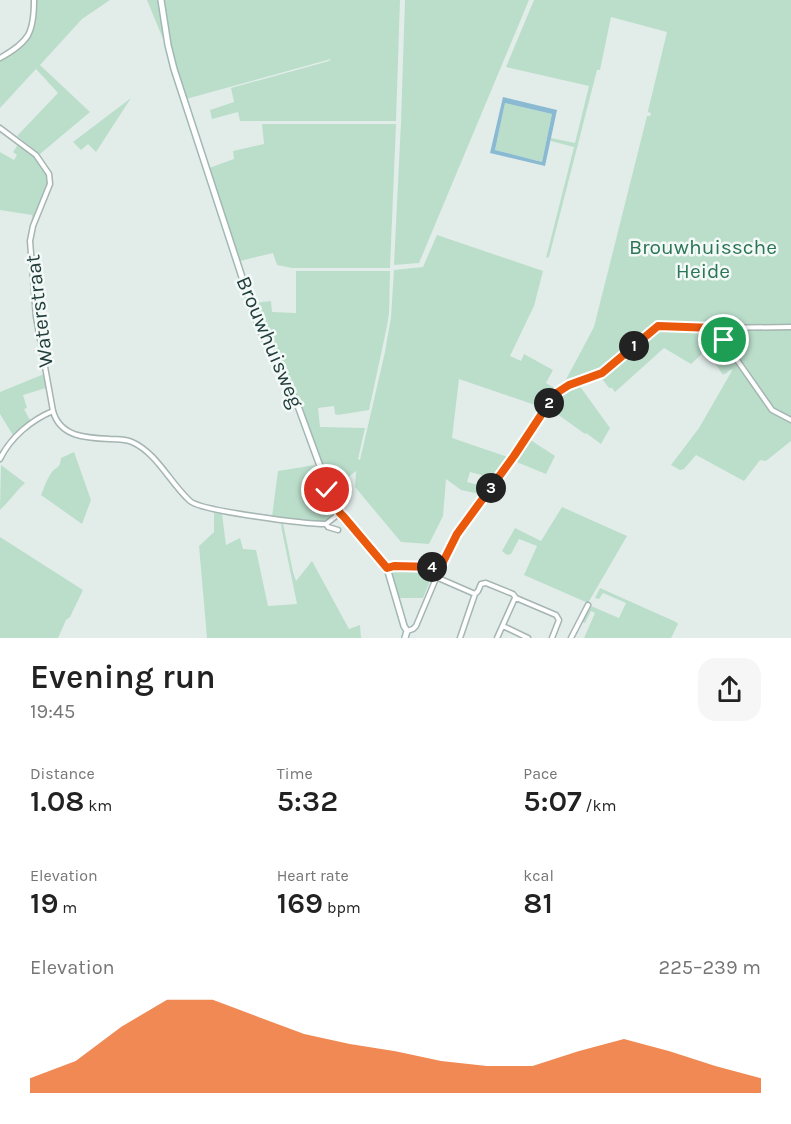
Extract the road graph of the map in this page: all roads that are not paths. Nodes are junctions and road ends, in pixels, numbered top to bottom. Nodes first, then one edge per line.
1 (34, 0) edge
2 (161, 0) edge
3 (0, 58) edge
4 (0, 128) edge
5 (791, 327) edge
6 (714, 328) junction
7 (729, 328) junction
8 (727, 344) junction
9 (53, 411) junction
10 (791, 420) edge
11 (0, 459) edge
12 (340, 513) junction
13 (326, 524) junction
14 (338, 530) dead end
15 (387, 568) junction
16 (440, 568) junction
17 (436, 578) junction
18 (475, 594) junction
19 (516, 598) junction
20 (588, 605) dead end
21 (503, 626) junction
22 (407, 631) junction
23 (405, 638) edge
24 (460, 638) edge
25 (497, 638) edge
26 (528, 638) edge
27 (552, 638) edge
28 (571, 638) edge

1 - 3 street
2 - 12 street, Brouwhuisweg
4 - 9 street, Waterstraat
5 - 7 street
6 - 7 street
6 - 8 street
6 - 16 street
7 - 8 street
8 - 10 street
9 - 11 street
9 - 13 street
12 - 13 street
12 - 15 street, Brouwhuisweg
13 - 14 street
15 - 16 street
15 - 22 street, Brouwhuisweg
16 - 17 street
17 - 18 street
17 - 22 street
18 - 19 street
18 - 24 street
19 - 21 street
19 - 27 street
20 - 28 street
21 - 25 street
21 - 26 street
22 - 23 street

